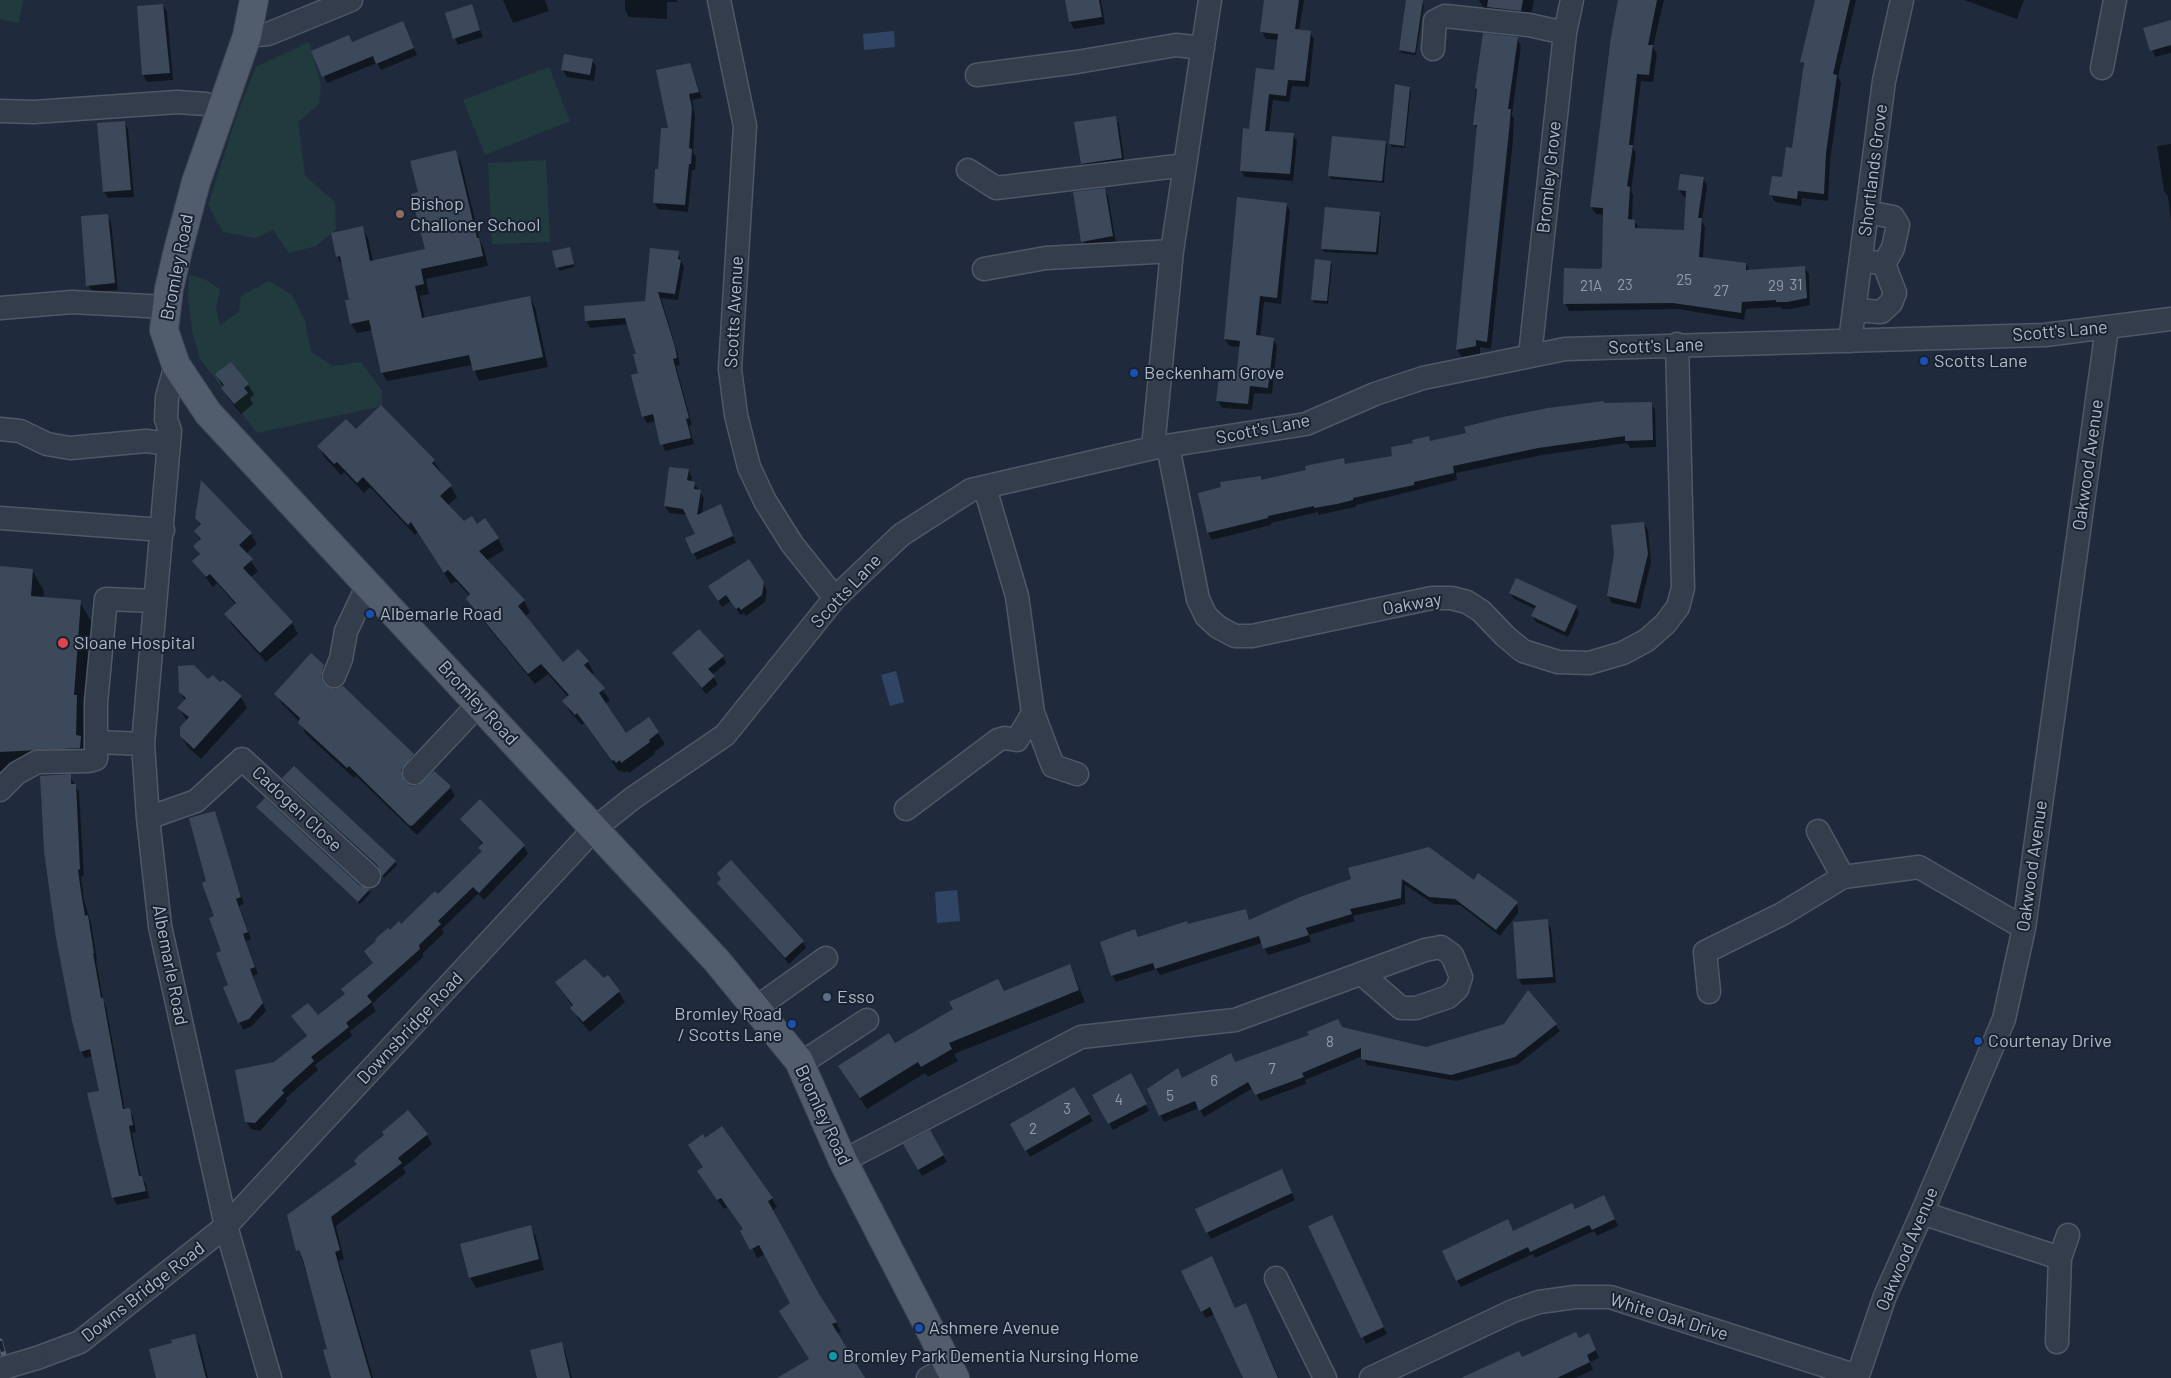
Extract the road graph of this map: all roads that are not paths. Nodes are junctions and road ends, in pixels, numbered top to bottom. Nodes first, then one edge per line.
1 (254, 0) edge
2 (351, 0) edge
3 (719, 0) edge
4 (1210, 0) edge
5 (1572, 0) edge
6 (1902, 0) edge
7 (2115, 0) edge
8 (1565, 33) junction
9 (247, 36) junction
10 (1203, 48) junction
11 (1433, 49) dead end
12 (2102, 68) dead end
13 (977, 75) dead end
14 (221, 110) junction
15 (0, 111) edge
16 (1186, 166) junction
17 (968, 170) dead end
18 (1867, 212) junction
19 (1172, 251) junction
20 (1861, 260) junction
21 (1884, 264) junction
22 (984, 268) dead end
23 (166, 307) junction
24 (0, 308) edge
25 (1854, 310) junction
26 (2171, 320) edge
27 (2107, 328) junction
28 (1850, 341) junction
29 (1677, 344) junction
30 (1530, 355) junction
31 (176, 365) junction
32 (0, 429) edge
33 (169, 438) junction
34 (1160, 447) junction
35 (985, 488) junction
36 (0, 518) edge
37 (163, 530) junction
38 (368, 585) junction
39 (835, 598) junction
40 (155, 602) junction
41 (334, 676) dead end
42 (479, 704) junction
43 (1033, 713) junction
44 (97, 742) junction
45 (143, 744) junction
46 (414, 774) dead end
47 (1077, 774) dead end
48 (0, 790) edge
49 (906, 809) dead end
50 (148, 818) junction
51 (594, 829) junction
52 (1818, 831) dead end
53 (369, 876) dead end
54 (1843, 877) junction
55 (2024, 928) junction
56 (826, 958) dead end
57 (1362, 974) dead end
58 (1709, 992) dead end
59 (756, 1008) junction
60 (867, 1020) dead end
61 (800, 1064) junction
62 (843, 1161) junction
63 (1922, 1213) junction
64 (226, 1226) junction
65 (2068, 1235) dead end
66 (2060, 1258) junction
67 (1276, 1278) dead end
68 (2057, 1342) dead end
69 (0, 1369) edge
70 (944, 1374) edge
71 (1857, 1377) edge
72 (270, 1378) edge
73 (1325, 1378) edge
74 (1371, 1378) edge

1 - 9 main road, Bromley Road
2 - 9 street
3 - 39 street, Scotts Avenue
4 - 10 street
5 - 8 street, Bromley Grove
6 - 18 street, Shortlands Grove
7 - 12 street
8 - 11 street
8 - 30 street, Bromley Grove
9 - 14 main road, Bromley Road
10 - 13 street
10 - 16 street
14 - 15 street
14 - 23 main road, Bromley Road
16 - 17 street
16 - 19 street
18 - 20 street, Shortlands Grove
18 - 21 street
19 - 22 street
19 - 34 street
20 - 21 street
20 - 25 street, Shortlands Grove
21 - 25 street
23 - 24 street
23 - 31 main road, Bromley Road
25 - 28 street, Shortlands Grove
26 - 27 street, Scott's Lane
27 - 28 street, Scott's Lane
27 - 55 street, Oakwood Avenue
28 - 29 street, Scott's Lane
29 - 30 street, Scott's Lane
29 - 34 street, Oakway
30 - 34 street, Scott's Lane
31 - 33 street, Albemarle Road
31 - 38 main road, Bromley Road
32 - 33 street
33 - 37 street, Albemarle Road
34 - 35 street, Scotts Lane
35 - 39 street, Scotts Lane
35 - 43 street
36 - 37 street
37 - 40 street, Albemarle Road
38 - 41 street
38 - 42 main road, Bromley Road
39 - 51 street, Scotts Lane
40 - 44 street
40 - 45 street, Albemarle Road
42 - 46 street
42 - 51 main road, Bromley Road
43 - 47 street
43 - 49 street
44 - 45 street
44 - 48 street
45 - 50 street, Albemarle Road
50 - 53 street, Cadogen Close
50 - 64 street, Albemarle Road
51 - 59 main road, Bromley Road
51 - 64 street, Downsbridge Road
52 - 54 street
54 - 55 street
54 - 58 street
55 - 63 street, Oakwood Avenue
56 - 59 street
57 - 62 street
59 - 61 main road, Bromley Road
60 - 61 street
61 - 62 main road, Bromley Road
62 - 70 main road, Bromley Road
63 - 66 street
63 - 71 street, Oakwood Avenue
64 - 69 street, Downs Bridge Road, bridge
64 - 72 street, Albemarle Road
65 - 66 street
66 - 68 street
67 - 73 street
71 - 74 street, White Oak Drive

